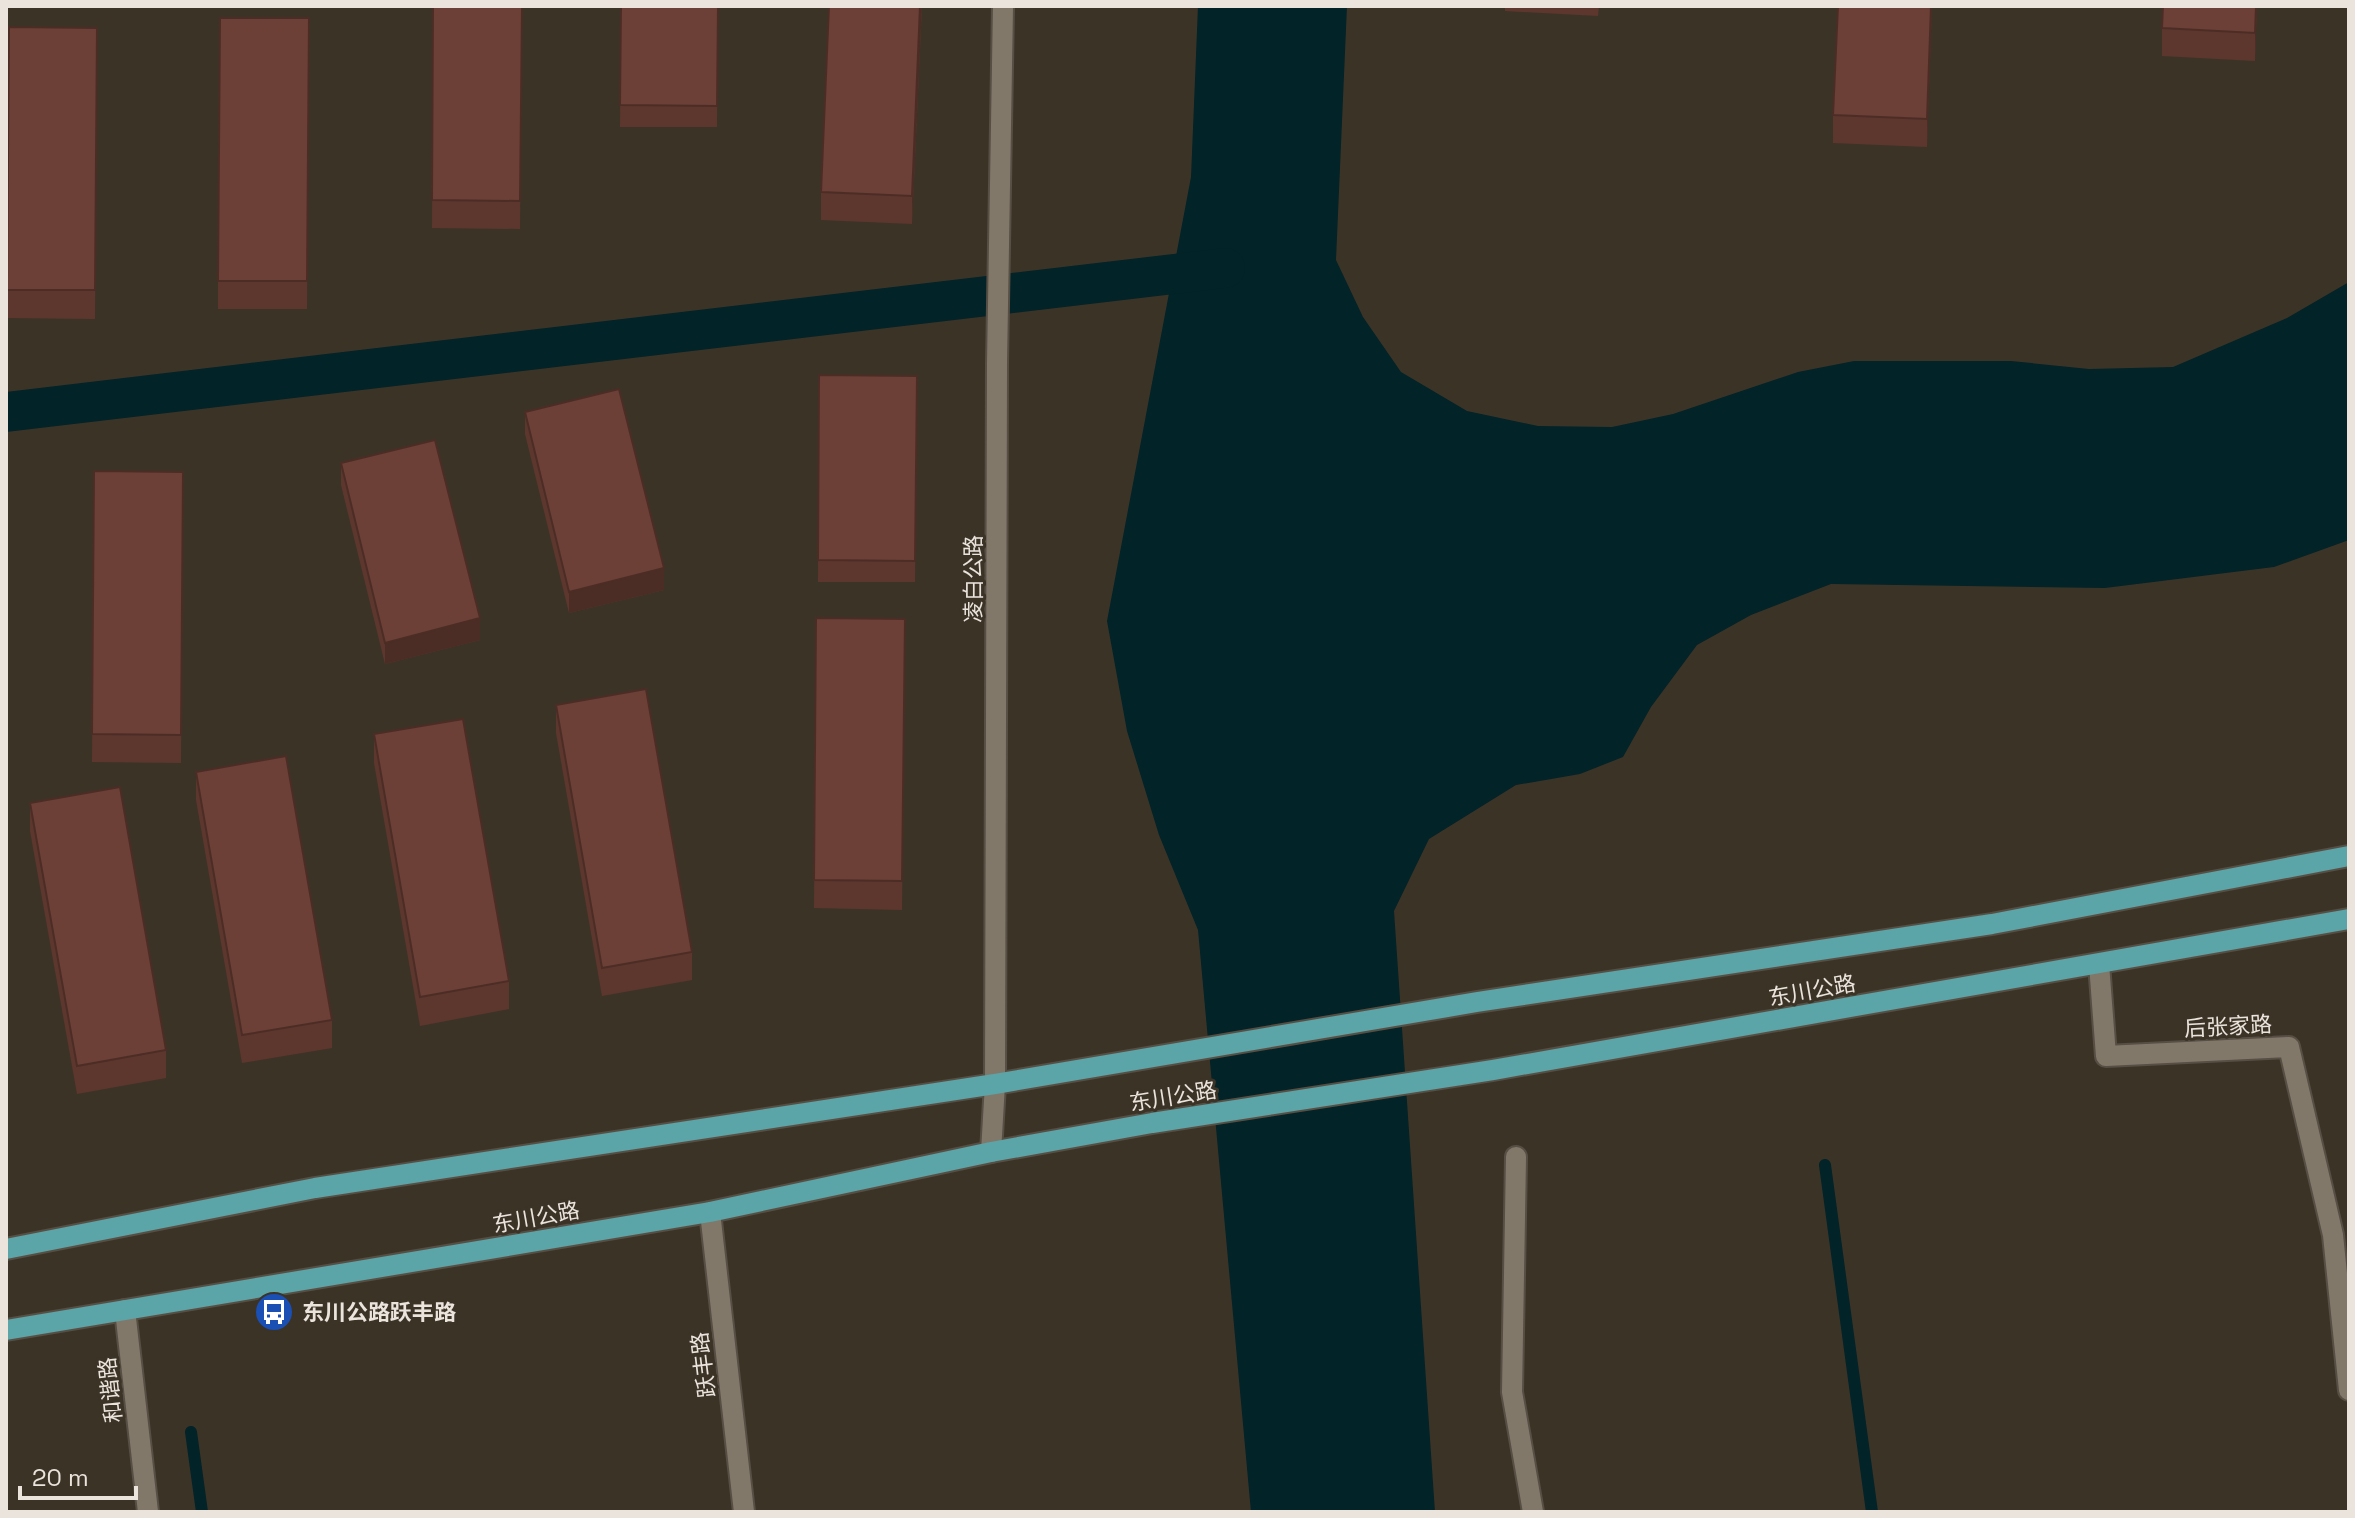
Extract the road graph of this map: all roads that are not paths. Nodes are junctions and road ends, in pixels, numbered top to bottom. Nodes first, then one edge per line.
1 (1003, 6) edge
2 (2349, 856) edge
3 (2349, 919) edge
4 (2099, 964) junction
5 (995, 1084) junction
6 (991, 1152) junction
7 (1516, 1157) dead end
8 (710, 1212) junction
9 (6, 1249) edge
10 (125, 1310) junction
11 (6, 1330) edge
12 (2349, 1390) edge
13 (148, 1512) edge
14 (744, 1512) edge
15 (1533, 1512) edge

1 - 5 street, 凌白公路
2 - 5 main road, 东川公路
3 - 4 main road, 东川公路
4 - 6 main road, 东川公路
4 - 12 street, 后张家路
5 - 6 street, 凌白公路
5 - 9 main road, 东川公路
6 - 8 main road, 东川公路
7 - 15 street
8 - 10 main road, 东川公路
8 - 14 street, 跃丰路
10 - 11 main road, 东川公路
10 - 13 street, 和谐路

